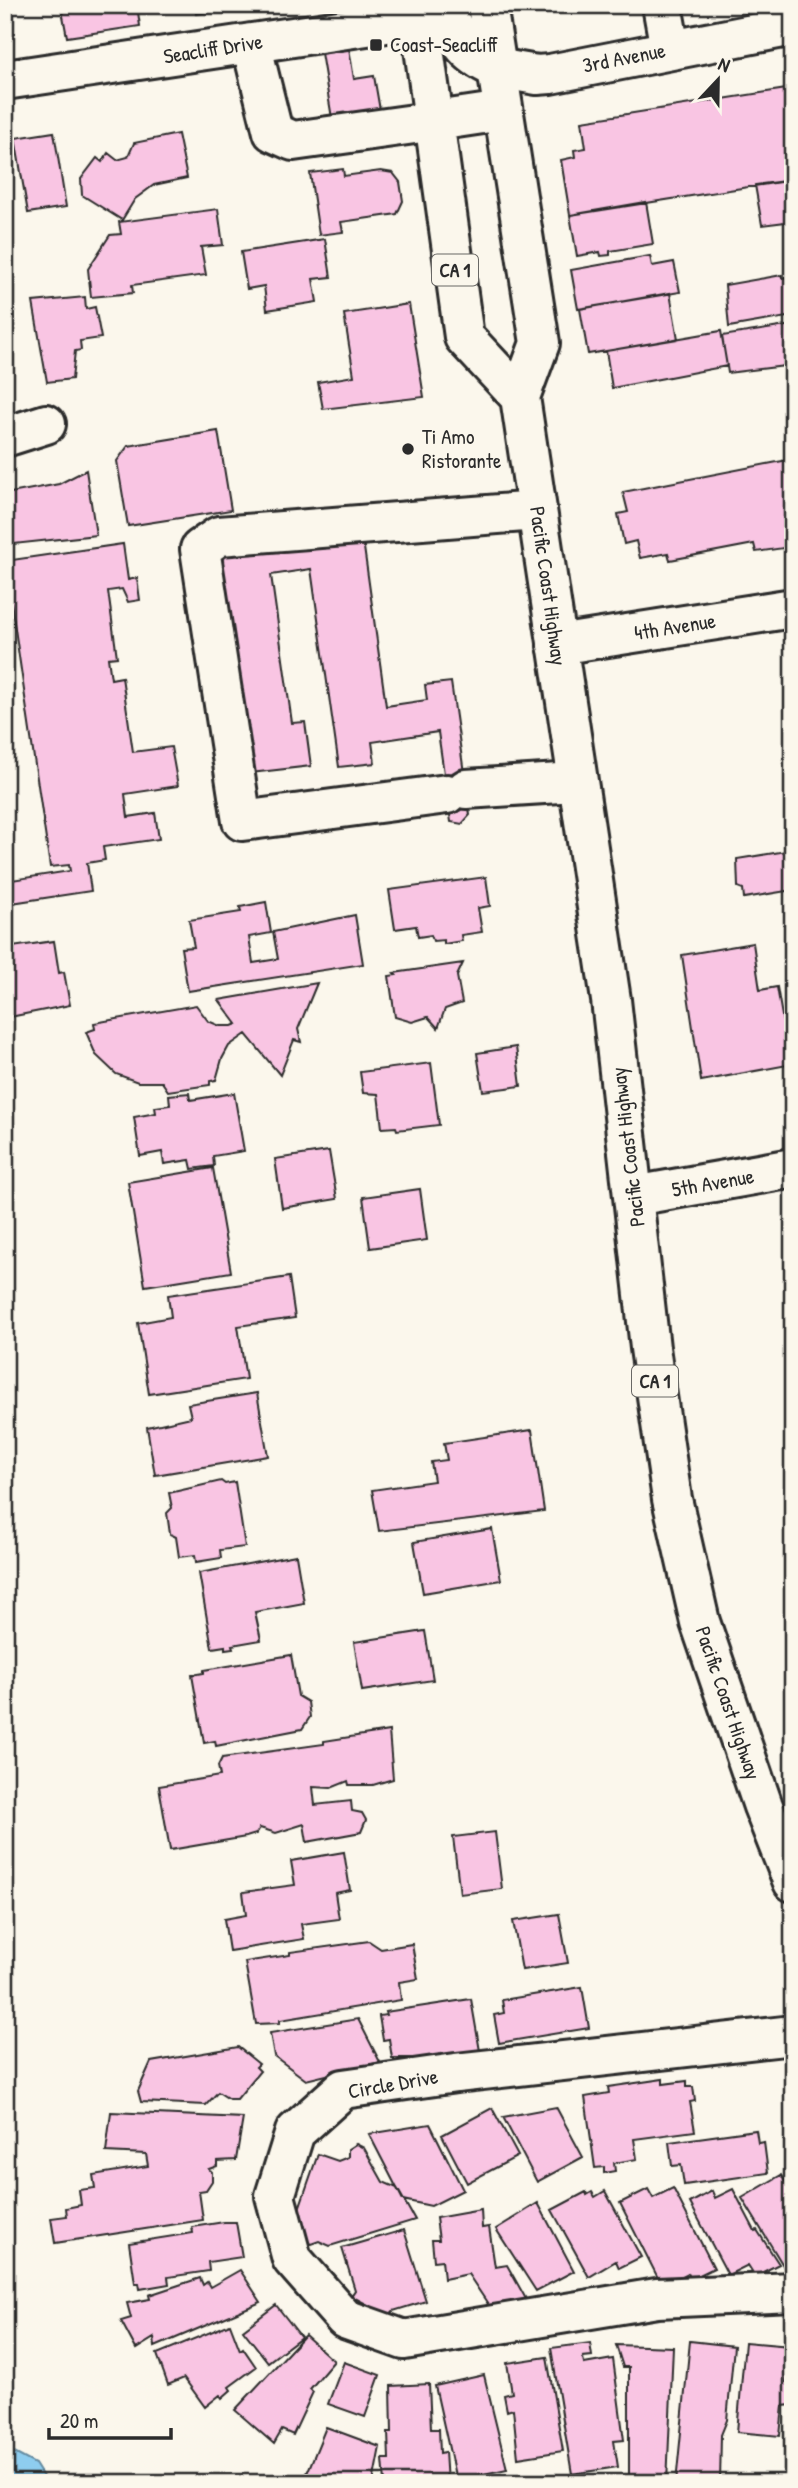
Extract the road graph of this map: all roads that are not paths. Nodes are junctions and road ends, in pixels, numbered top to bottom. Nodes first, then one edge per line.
1 (487, 5) edge
2 (662, 5) edge
3 (427, 10) edge
4 (793, 26) edge
5 (251, 43) junction
6 (670, 49) junction
7 (496, 68) junction
8 (5, 80) edge
9 (503, 111) junction
10 (436, 121) junction
11 (520, 397) junction
12 (46, 424) dead end
13 (5, 437) edge
14 (537, 512) junction
15 (793, 608) edge
16 (557, 645) junction
17 (576, 782) junction
18 (793, 1168) edge
19 (634, 1196) junction
20 (793, 1882) edge
21 (793, 2035) edge
22 (793, 2292) edge

1 - 7 main road, Pacific Coast Highway / CA 1
2 - 6 main road
3 - 5 main road, Seacliff Drive
3 - 7 main road
3 - 10 main road, CA 1
4 - 6 main road, 3rd Avenue
5 - 8 main road, Seacliff Drive
5 - 10 main road
6 - 7 main road, 3rd Avenue
7 - 9 main road, Pacific Coast Highway / CA 1
9 - 10 main road
9 - 11 main road, Pacific Coast Highway / CA 1
10 - 11 main road, CA 1
11 - 14 main road, Pacific Coast Highway / CA 1
12 - 13 main road
14 - 16 main road, Pacific Coast Highway / CA 1
14 - 17 main road
15 - 16 main road, 4th Avenue
16 - 17 main road, Pacific Coast Highway / CA 1
17 - 19 main road, Pacific Coast Highway / CA 1
18 - 19 main road, 5th Avenue
19 - 20 main road, Pacific Coast Highway / CA 1
21 - 22 main road, Circle Drive

